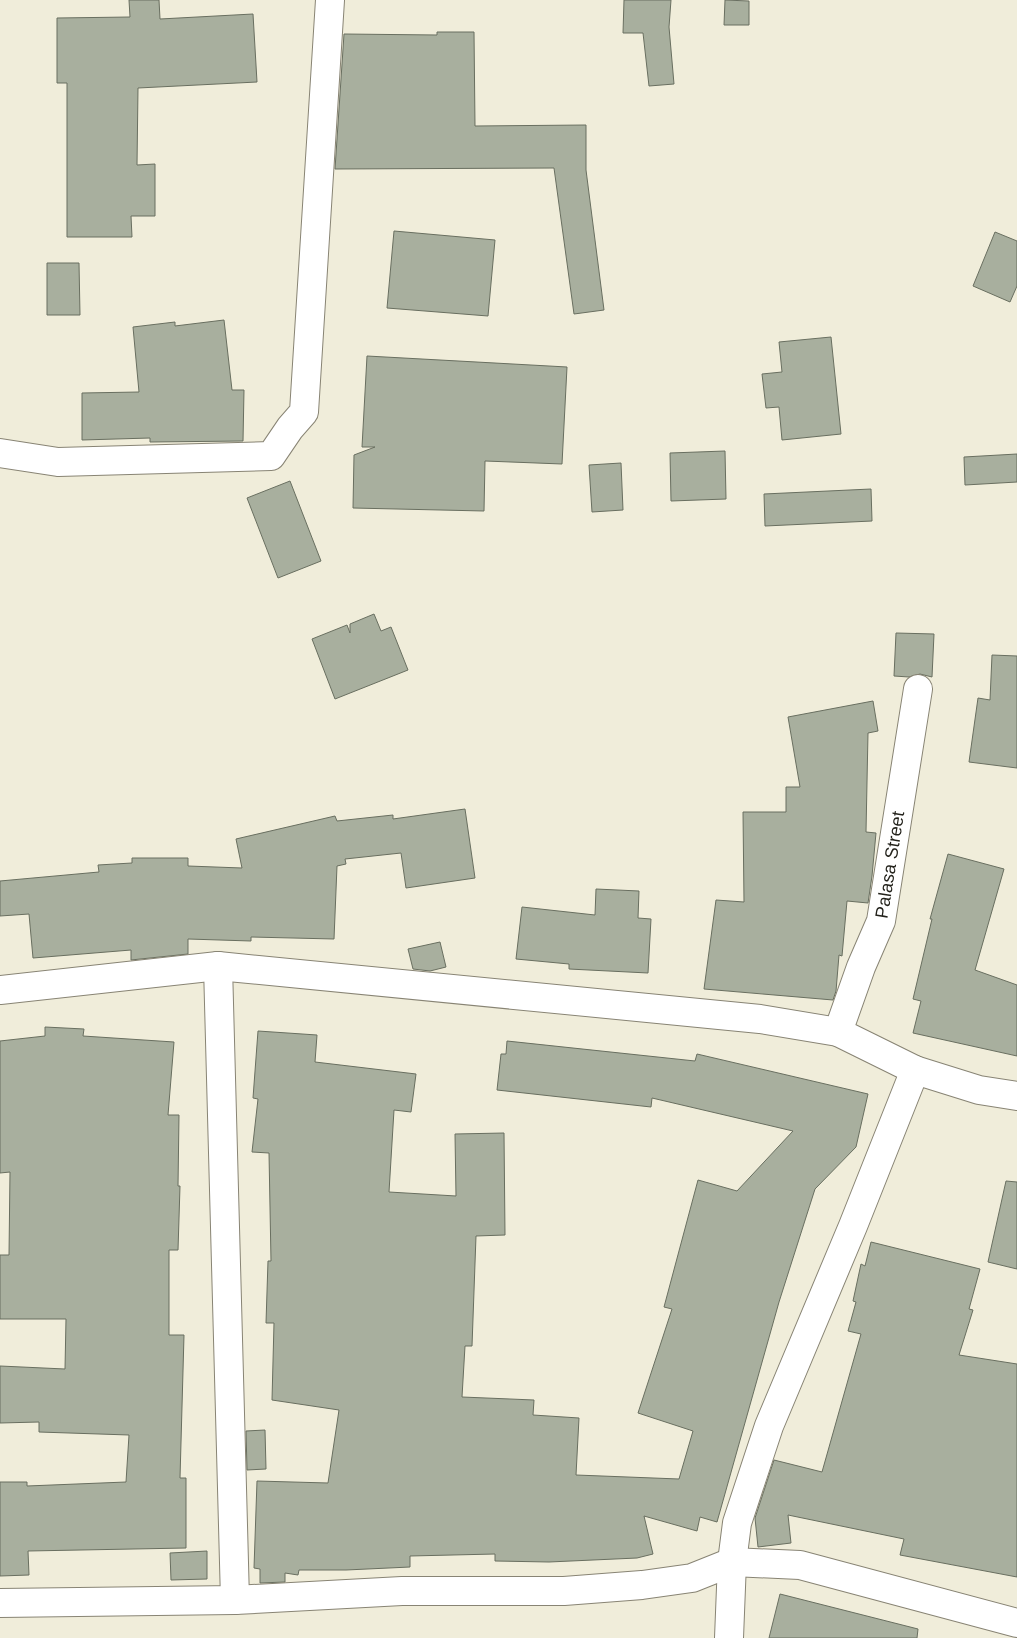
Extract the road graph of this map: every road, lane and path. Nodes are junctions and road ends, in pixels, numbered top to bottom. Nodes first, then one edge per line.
1 (330, 0) edge
2 (0, 452) edge
3 (918, 689) dead end
4 (218, 966) junction
5 (0, 990) edge
6 (838, 1032) junction
7 (915, 1070) junction
8 (1017, 1096) edge
9 (732, 1562) junction
10 (234, 1600) junction
11 (0, 1603) edge
12 (1017, 1623) edge
13 (729, 1638) edge

1 - 2 street
3 - 6 street, Palasa Street
4 - 5 street
4 - 6 street
4 - 10 street
6 - 7 street
7 - 8 street
7 - 9 street
9 - 10 street
9 - 12 street
9 - 13 street
10 - 11 street

